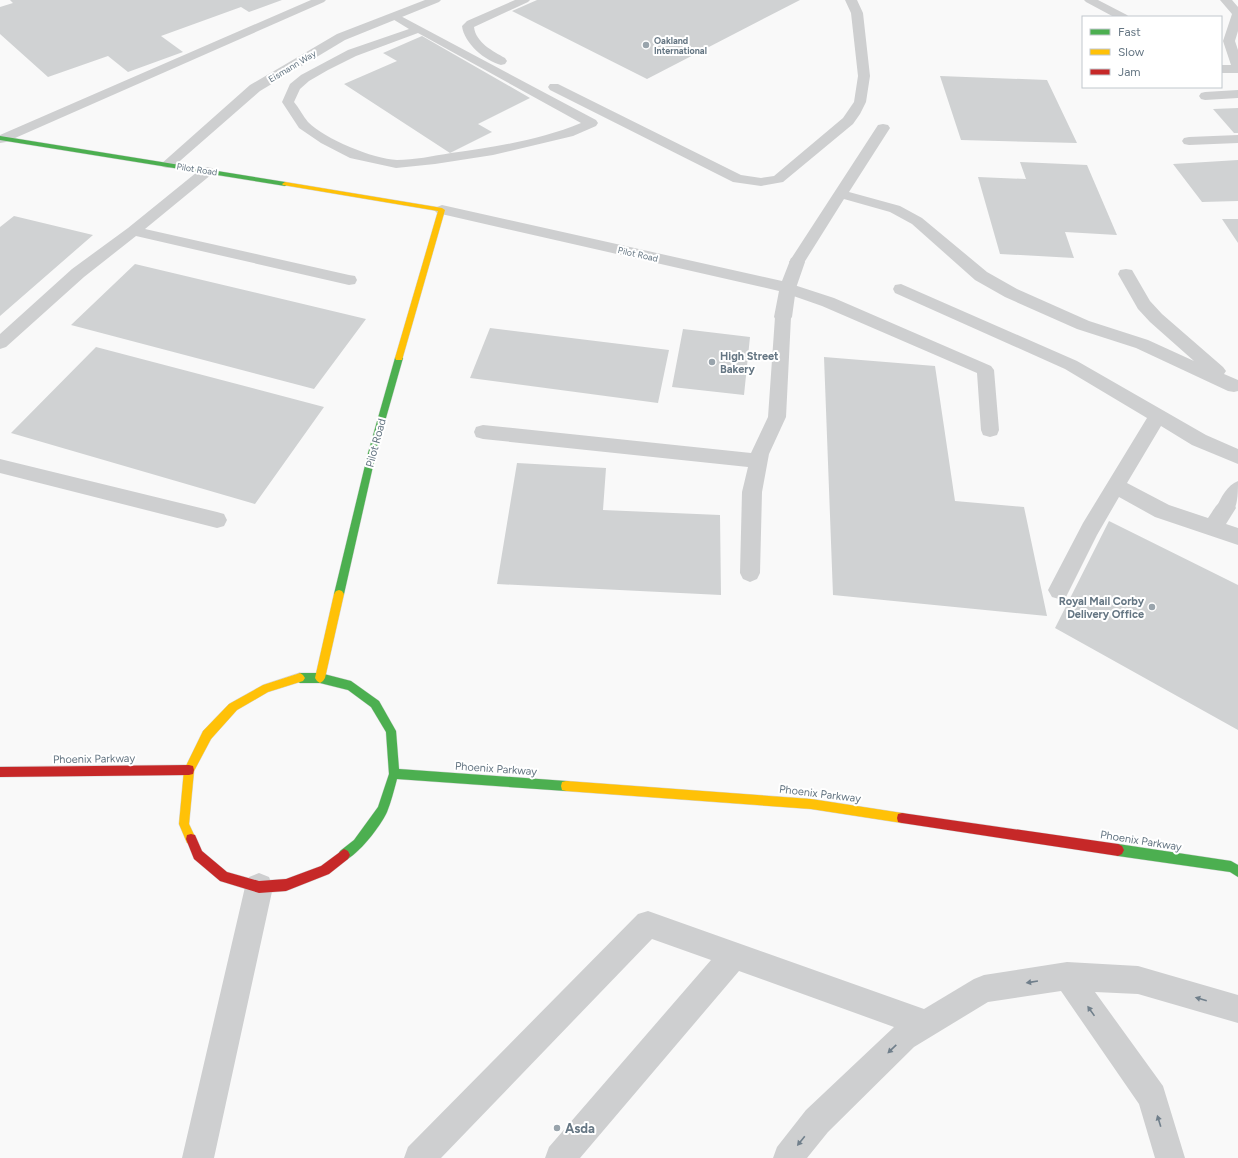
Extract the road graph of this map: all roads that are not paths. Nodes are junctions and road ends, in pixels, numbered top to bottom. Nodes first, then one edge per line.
1 (320, 0) edge
2 (435, 0) edge
3 (524, 0) edge
4 (851, 0) edge
5 (1090, 0) edge
6 (1226, 0) edge
7 (395, 16) junction
8 (1121, 16) edge
9 (418, 29) junction
10 (517, 69) dead end
11 (1222, 69) edge
12 (544, 83) dead end
13 (1238, 94) edge
14 (1205, 96) dead end
15 (883, 128) dead end
16 (0, 138) edge
17 (1238, 139) edge
18 (1189, 141) dead end
19 (168, 164) junction
20 (207, 171) junction
21 (840, 194) junction
22 (442, 210) junction
23 (133, 231) junction
24 (797, 262) joint
25 (1126, 274) dead end
26 (348, 280) dead end
27 (788, 288) junction
28 (900, 289) dead end
29 (783, 317) joint
30 (0, 343) edge
31 (1236, 390) edge
32 (1158, 415) junction
33 (990, 430) dead end
34 (483, 432) dead end
35 (1238, 457) edge
36 (759, 461) junction
37 (0, 466) edge
38 (1116, 486) junction
39 (1238, 488) edge
40 (1226, 508) joint
41 (217, 520) dead end
42 (1214, 528) junction
43 (1238, 537) edge
44 (750, 573) dead end
45 (1059, 590) dead end
46 (320, 678) junction
47 (189, 770) junction
48 (0, 772) edge
49 (394, 774) junction
50 (1238, 871) edge
51 (259, 887) junction
52 (734, 955) junction
53 (1067, 976) junction
54 (1238, 1010) edge
55 (926, 1024) junction
56 (198, 1158) edge
57 (419, 1158) edge
58 (560, 1158) edge
59 (788, 1158) edge
60 (1170, 1158) edge

1 - 16 lane
2 - 7 street, Eismann Way
3 - 10 lane
4 - 12 lane
5 - 8 lane
6 - 11 lane
7 - 9 lane
7 - 19 street, Eismann Way
9 - 9 lane
13 - 14 lane
15 - 21 lane
16 - 19 street, Pilot Road
17 - 18 lane
19 - 20 street, Pilot Road
20 - 22 street, Pilot Road
20 - 23 lane
21 - 24 lane
21 - 31 lane
22 - 27 street, Pilot Road
22 - 46 street, Pilot Road
23 - 26 lane
23 - 30 lane
24 - 27 street
25 - 31 lane
27 - 29 street
27 - 33 lane
28 - 32 lane
29 - 36 lane
32 - 35 lane
32 - 38 lane
34 - 36 lane
36 - 44 lane
37 - 41 lane
38 - 42 lane
38 - 45 lane
39 - 40 street
40 - 42 lane
42 - 43 lane
46 - 47 street
46 - 49 street
47 - 48 street, Phoenix Parkway
47 - 51 street
49 - 50 street, Phoenix Parkway
49 - 51 street
51 - 56 street
52 - 55 lane
52 - 57 lane
52 - 58 lane
54 -> 53 lane
53 -> 55 lane
60 -> 53 lane
55 -> 59 lane

